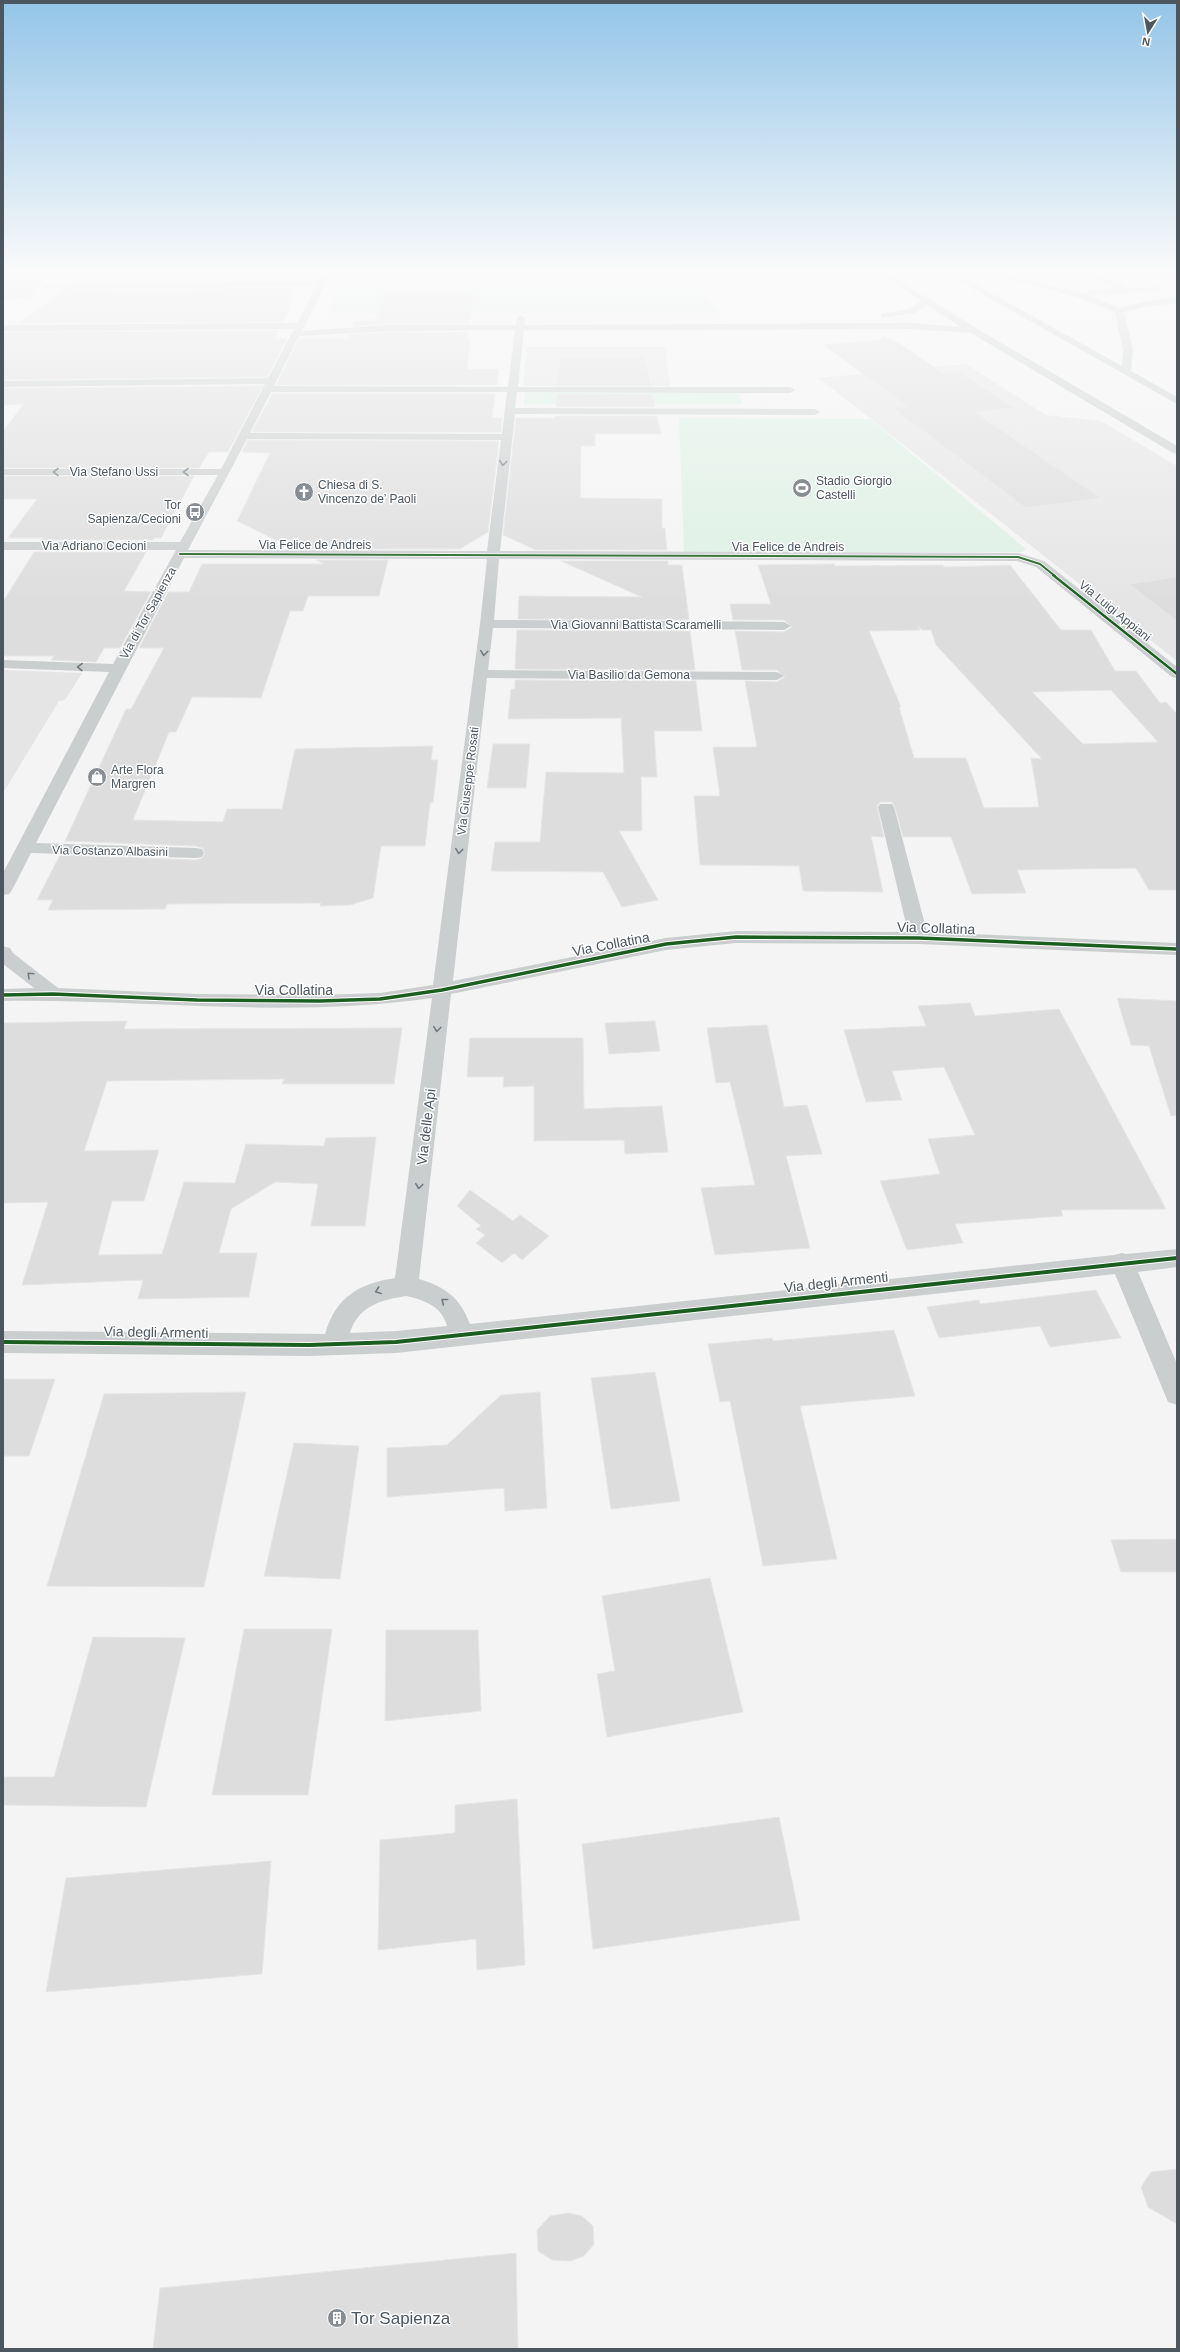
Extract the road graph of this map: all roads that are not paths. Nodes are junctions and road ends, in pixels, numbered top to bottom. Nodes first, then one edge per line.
1 (513, 383) edge
2 (1062, 383) edge
3 (1144, 383) edge
4 (3, 384) edge
5 (270, 385) junction
6 (512, 390) junction
7 (742, 390) junction
8 (790, 390) dead end
9 (1177, 401) edge
10 (510, 411) junction
11 (740, 412) junction
12 (814, 412) dead end
13 (244, 436) junction
14 (506, 437) junction
15 (1177, 451) edge
16 (3, 472) edge
17 (225, 472) junction
18 (3, 546) edge
19 (182, 550) junction
20 (493, 556) junction
21 (1040, 564) joint
22 (488, 624) junction
23 (784, 626) dead end
24 (3, 664) edge
25 (119, 668) junction
26 (481, 674) junction
27 (1177, 674) edge
28 (777, 676) dead end
29 (886, 807) dead end
30 (24, 848) junction
31 (196, 853) dead end
32 (3, 890) edge
33 (919, 938) junction
34 (1177, 949) edge
35 (4, 959) edge
36 (442, 990) junction
37 (52, 994) junction
38 (3, 995) edge
39 (1177, 1258) edge
40 (1122, 1262) junction
41 (406, 1286) junction
42 (461, 1334) junction
43 (3, 1342) edge
44 (334, 1344) junction
45 (1177, 1394) edge

1 - 6 street
2 - 15 street
3 - 9 street
4 - 5 street
5 - 6 street
5 - 13 street, Via di Tor Sapienza
6 - 7 street
6 - 10 street
7 - 8 street
7 - 11 street
10 - 11 street
10 - 14 street
11 - 12 street
13 - 14 street
13 - 17 street, Via di Tor Sapienza
14 -> 20 street, Via Giuseppe Rosati
17 -> 16 street, Via Stefano Ussi
17 - 19 street, Via di Tor Sapienza
18 - 19 street, Via Adriano Cecioni
19 - 20 street, Via Felice de Andreis
19 - 25 street, Via di Tor Sapienza
20 - 21 street, Via Felice de Andreis
20 - 22 street, Via Giuseppe Rosati
21 - 27 street, Via Luigi Appiani
22 - 23 street, Via Giovanni Battista Scaramelli
22 -> 26 street, Via Giuseppe Rosati
25 -> 24 street
25 - 30 street, Via di Tor Sapienza
26 - 28 street, Via Basilio da Gemona
26 -> 36 street, Via Giuseppe Rosati
29 - 33 street
30 - 31 street, Via Costanzo Albasini
30 - 32 street, Via di Tor Sapienza
33 - 34 street, Via Collatina
33 - 36 street, Via Collatina
37 -> 35 street
36 - 37 street, Via Collatina
36 -> 41 street, Via delle Api
37 - 38 street, Via Collatina
39 - 40 street, Via degli Armenti
40 - 42 street, Via degli Armenti
40 - 45 street
42 -> 41 street
41 -> 44 street
42 - 44 street, Via degli Armenti
43 - 44 street, Via degli Armenti

